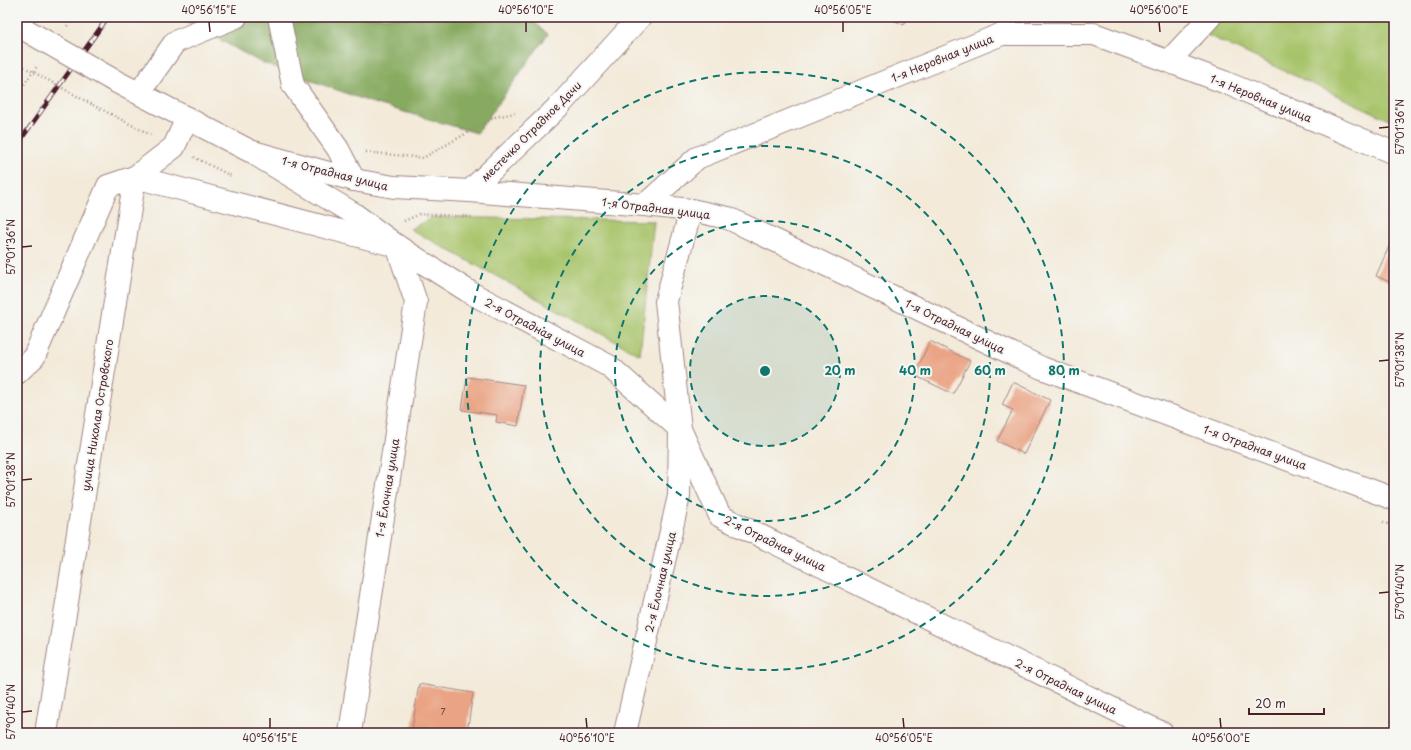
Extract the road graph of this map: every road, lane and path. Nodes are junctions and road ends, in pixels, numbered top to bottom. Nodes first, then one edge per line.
1 (236, 17) edge
2 (279, 17) edge
3 (640, 17) edge
4 (1210, 17) edge
5 (17, 25) edge
6 (1169, 61) junction
7 (17, 63) edge
8 (139, 93) junction
9 (517, 113) dead end
10 (187, 118) junction
11 (174, 147) junction
12 (338, 149) junction
13 (250, 151) junction
14 (1394, 153) edge
15 (135, 177) junction
16 (236, 178) dead end
17 (354, 180) junction
18 (470, 191) junction
19 (645, 205) junction
20 (691, 210) junction
21 (474, 217) dead end
22 (377, 231) junction
23 (397, 246) junction
24 (17, 373) edge
25 (680, 428) junction
26 (1394, 499) edge
27 (1379, 521) dead end
28 (1394, 526) edge
29 (46, 733) edge
30 (350, 733) edge
31 (625, 733) edge
32 (1162, 733) edge

1 - 8 street
2 - 12 street
3 - 18 street, местечко Отрадное Дачи
4 - 6 street
5 - 8 street, 1-я Отрадная улица, bridge
6 - 14 street, 1-я Неровная улица
6 - 19 street, 1-я Неровная улица
7 - 11 path, bridge
8 - 10 street, 1-я Отрадная улица
9 - 12 path
10 - 11 street
10 - 13 street, 1-я Отрадная улица
11 - 15 street
11 - 16 path
12 - 17 street
13 - 17 street, 1-я Отрадная улица
13 - 22 street, 2-я Отрадная улица
15 - 23 street
15 - 24 street
15 - 29 street, улица Николая Островского
17 - 18 street, 1-я Отрадная улица
18 - 19 street, 1-я Отрадная улица
19 - 20 street, 1-я Отрадная улица
20 - 25 street
20 - 26 street, 1-я Отрадная улица
21 - 22 path
22 - 23 street, 2-я Отрадная улица
23 - 25 street, 2-я Отрадная улица
23 - 30 street, 1-я Ёлочная улица
25 - 31 street, 2-я Ёлочная улица
25 - 32 street, 2-я Отрадная улица
27 - 28 path

